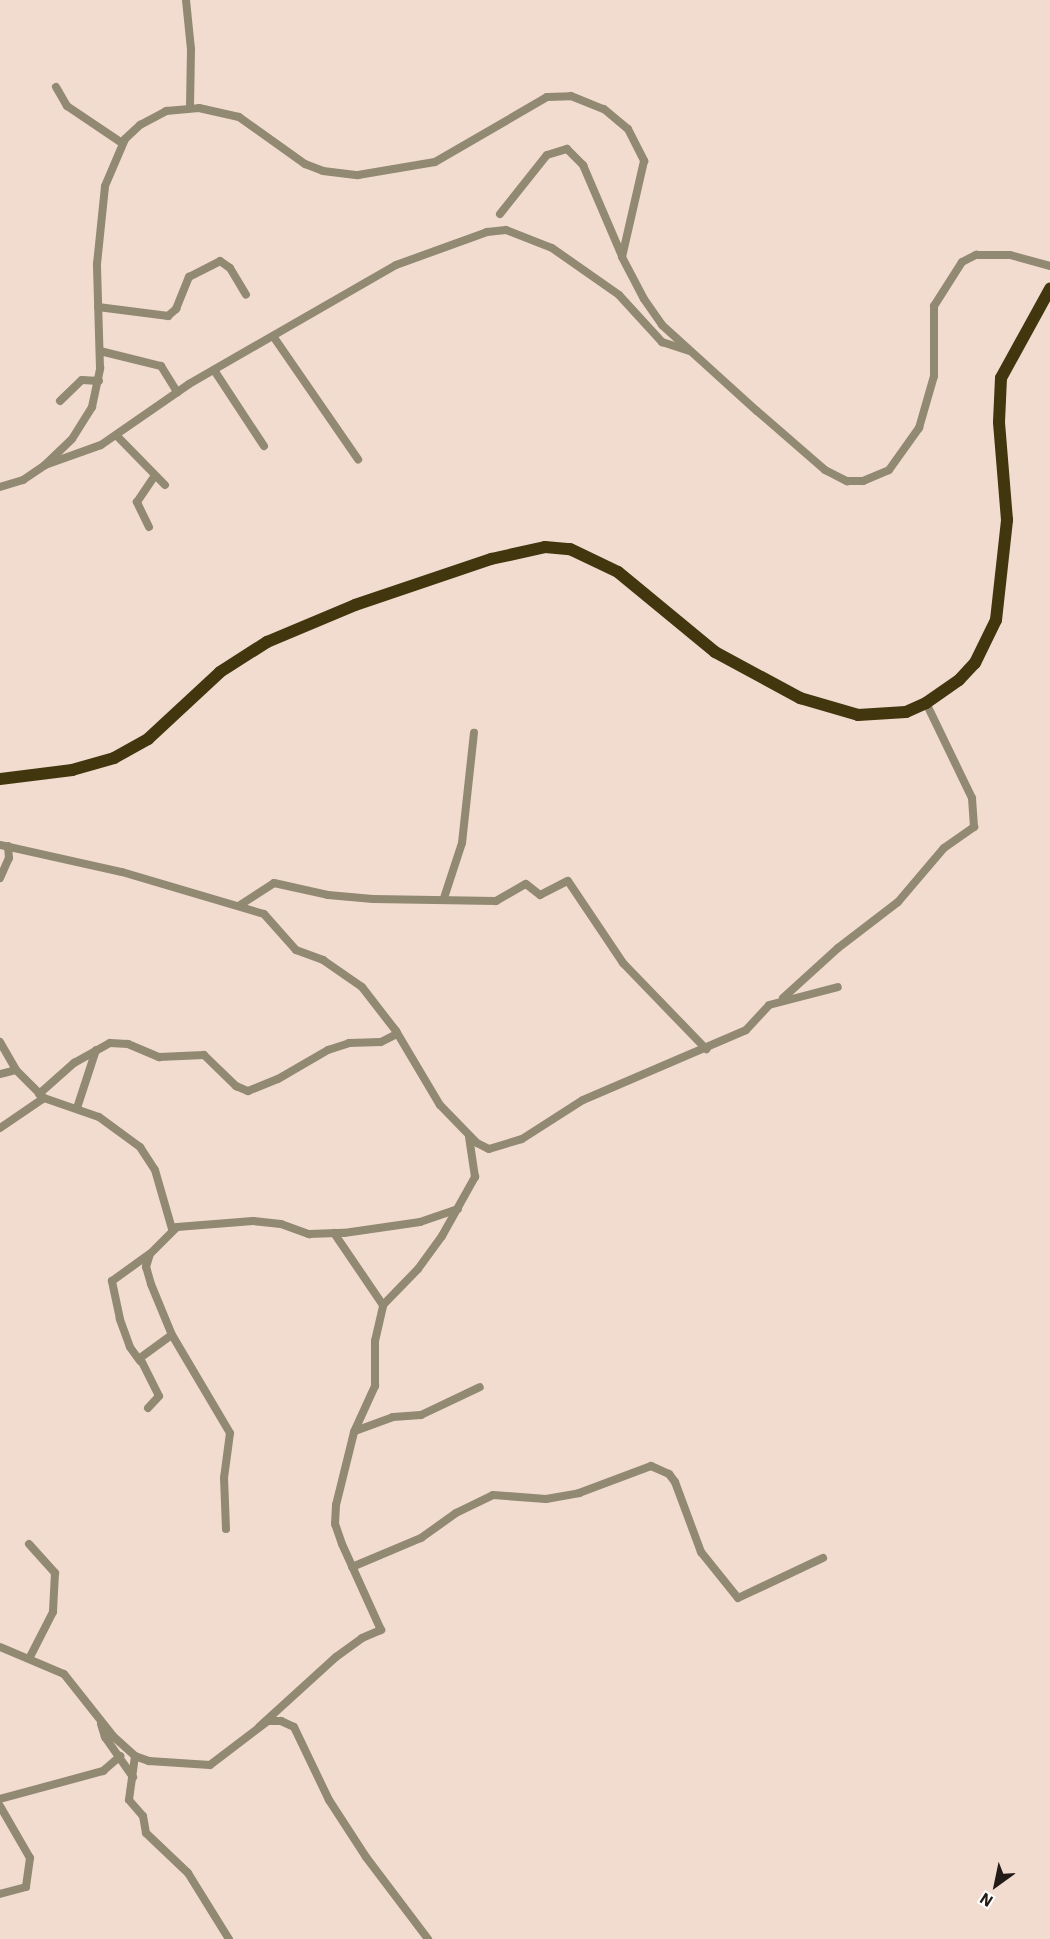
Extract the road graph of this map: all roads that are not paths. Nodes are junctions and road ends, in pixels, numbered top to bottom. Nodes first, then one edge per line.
1 (186, 0) edge
2 (56, 87) dead end
3 (190, 108) junction
4 (122, 143) junction
5 (500, 214) dead end
6 (622, 257) junction
7 (1050, 266) edge
8 (1050, 289) edge
9 (246, 295) dead end
10 (98, 307) junction
11 (273, 336) junction
12 (100, 351) junction
13 (691, 351) junction
14 (214, 370) junction
15 (99, 381) junction
16 (177, 392) junction
17 (60, 401) dead end
18 (116, 435) junction
19 (264, 446) dead end
20 (358, 459) dead end
21 (45, 465) junction
22 (155, 475) junction
23 (165, 485) dead end
24 (0, 487) edge
25 (149, 527) dead end
26 (926, 704) junction
27 (474, 733) dead end
28 (0, 779) edge
29 (4, 845) edge
30 (0, 878) edge
31 (444, 898) junction
32 (240, 905) junction
33 (838, 987) dead end
34 (782, 999) junction
35 (397, 1034) junction
36 (0, 1042) edge
37 (706, 1049) junction
38 (96, 1050) junction
39 (16, 1070) junction
40 (0, 1074) edge
41 (41, 1096) junction
42 (77, 1108) junction
43 (0, 1128) edge
44 (469, 1136) junction
45 (458, 1209) junction
46 (172, 1229) junction
47 (334, 1233) junction
48 (150, 1254) junction
49 (382, 1305) junction
50 (172, 1335) junction
51 (140, 1361) junction
52 (480, 1387) dead end
53 (148, 1408) dead end
54 (355, 1431) junction
55 (225, 1529) dead end
56 (29, 1544) dead end
57 (823, 1558) dead end
58 (352, 1567) junction
59 (0, 1647) edge
60 (30, 1658) junction
61 (99, 1719) junction
62 (259, 1727) junction
63 (120, 1756) junction
64 (135, 1756) junction
65 (135, 1781) junction
66 (0, 1799) edge
67 (0, 1806) edge
68 (0, 1894) edge
69 (229, 1939) edge
70 (428, 1939) edge

1 - 3 street
2 - 4 street
3 - 4 street
3 - 6 street
4 - 10 street
5 - 6 street
6 - 13 street
7 - 13 street
8 - 26 highway
9 - 10 street
10 - 12 street
11 - 13 street
11 - 14 street
11 - 20 street
12 - 15 street
12 - 16 street
14 - 16 street
14 - 19 street
15 - 17 street
15 - 21 street
16 - 18 street
18 - 21 street
18 - 22 street
21 - 24 street
22 - 23 street
22 - 25 street
26 - 28 highway
26 - 34 street
27 - 31 street
29 - 30 street
29 - 32 street
31 - 32 street
31 - 37 street
32 - 35 street
33 - 34 street
34 - 37 street
35 - 38 street
35 - 44 street
36 - 39 street
37 - 44 street
38 - 41 street
38 - 42 street
39 - 40 street
39 - 41 street
41 - 42 street
41 - 43 street
42 - 46 street
44 - 45 street
45 - 47 street
45 - 49 street
46 - 47 street
46 - 48 street
47 - 49 street
48 - 50 street
48 - 51 street
49 - 54 street
50 - 51 street
50 - 55 street
51 - 53 street
52 - 54 street
54 - 58 street
56 - 60 street
57 - 58 street
58 - 62 street
59 - 60 street
60 - 61 street
61 - 63 street
61 - 64 street
62 - 64 street
62 - 70 street
63 - 65 street
63 - 66 street
64 - 65 street
65 - 69 street
67 - 68 street

